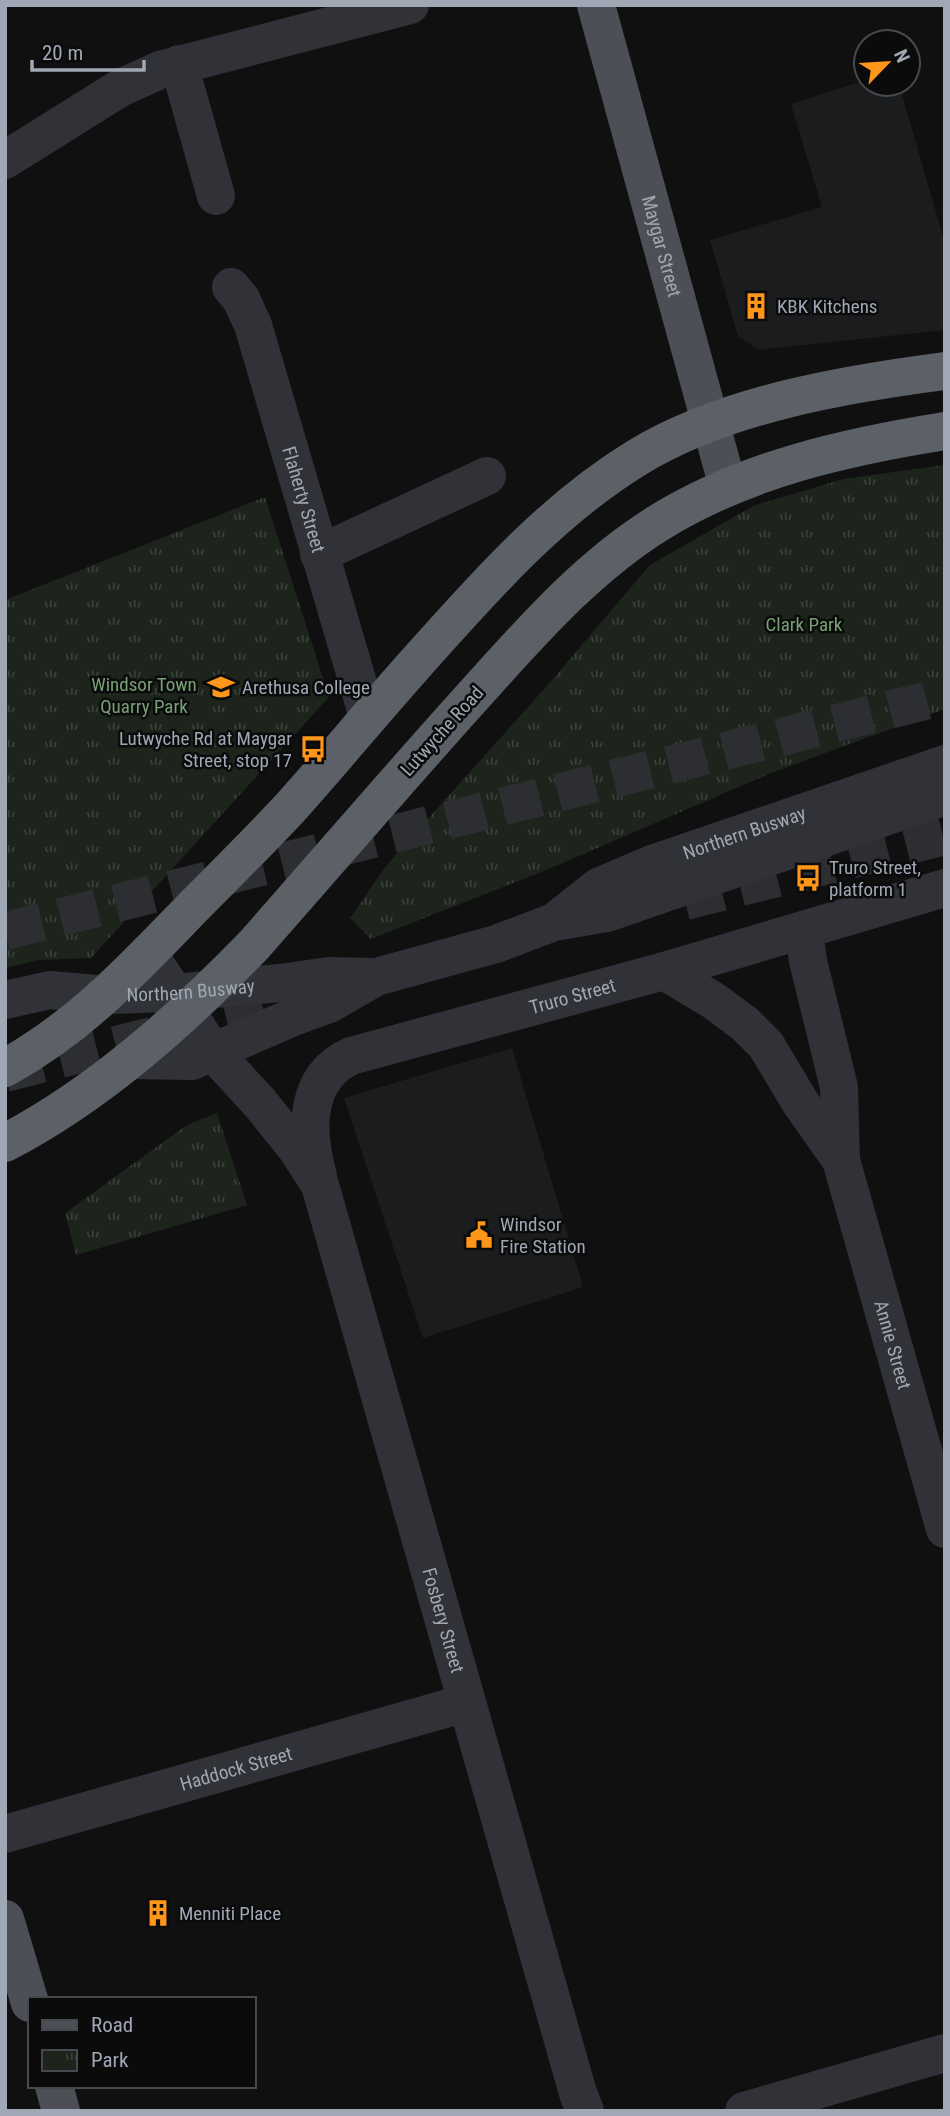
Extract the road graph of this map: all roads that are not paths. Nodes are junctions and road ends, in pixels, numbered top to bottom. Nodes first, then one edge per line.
1 (410, 5) edge
2 (597, 5) edge
3 (335, 15) edge
4 (180, 64) junction
5 (5, 160) edge
6 (216, 196) dead end
7 (231, 288) dead end
8 (945, 371) edge
9 (711, 423) junction
10 (945, 431) edge
11 (487, 476) dead end
12 (728, 487) junction
13 (319, 554) junction
14 (368, 717) junction
15 (945, 764) edge
16 (945, 796) edge
17 (945, 888) edge
18 (554, 922) junction
19 (804, 931) junction
20 (148, 953) junction
21 (664, 971) junction
22 (376, 977) junction
23 (108, 995) junction
24 (189, 998) junction
25 (5, 1000) edge
26 (213, 1052) junction
27 (130, 1060) junction
28 (5, 1068) edge
29 (5, 1143) edge
30 (841, 1160) junction
31 (324, 1196) junction
32 (945, 1529) edge
33 (466, 1703) junction
34 (5, 1835) edge
35 (5, 1919) edge
36 (28, 1997) edge
37 (945, 2053) edge
38 (55, 2088) edge
39 (61, 2111) edge
40 (585, 2111) edge
41 (744, 2111) edge

1 - 3 street
2 - 9 main road, Maygar Street
3 - 4 street
4 - 5 street
4 - 6 street
7 - 13 street, Flaherty Street
8 - 9 highway
9 - 12 main road, Maygar Street
9 - 14 highway
10 - 12 highway, Lutwyche Road
11 - 13 street
12 - 24 highway, Lutwyche Road
13 - 14 street, Flaherty Street
14 - 20 highway
15 - 18 street, Northern Busway
16 - 18 street, Northern Busway
17 - 19 street, Truro Street
18 - 22 street, Northern Busway
19 - 21 street, Truro Street
19 - 30 street, Annie Street
20 - 23 highway
20 - 24 street, Fosbery Street
21 - 30 street, Annie Street
21 - 31 street, Truro Street
22 - 24 street, Northern Busway
22 - 26 street, Northern Busway
23 - 24 street, Northern Busway
23 - 25 street, Northern Busway
23 - 28 highway
24 - 26 street, Fosbery Street
24 - 27 highway, Lutwyche Road
26 - 27 street, Northern Busway
26 - 31 street, Fosbery Street
27 - 29 highway, Lutwyche Road
30 - 32 street, Annie Street
31 - 33 street, Fosbery Street
33 - 34 street, Haddock Street
33 - 40 street, Fosbery Street
35 - 36 main road
37 - 41 street
38 - 39 main road

